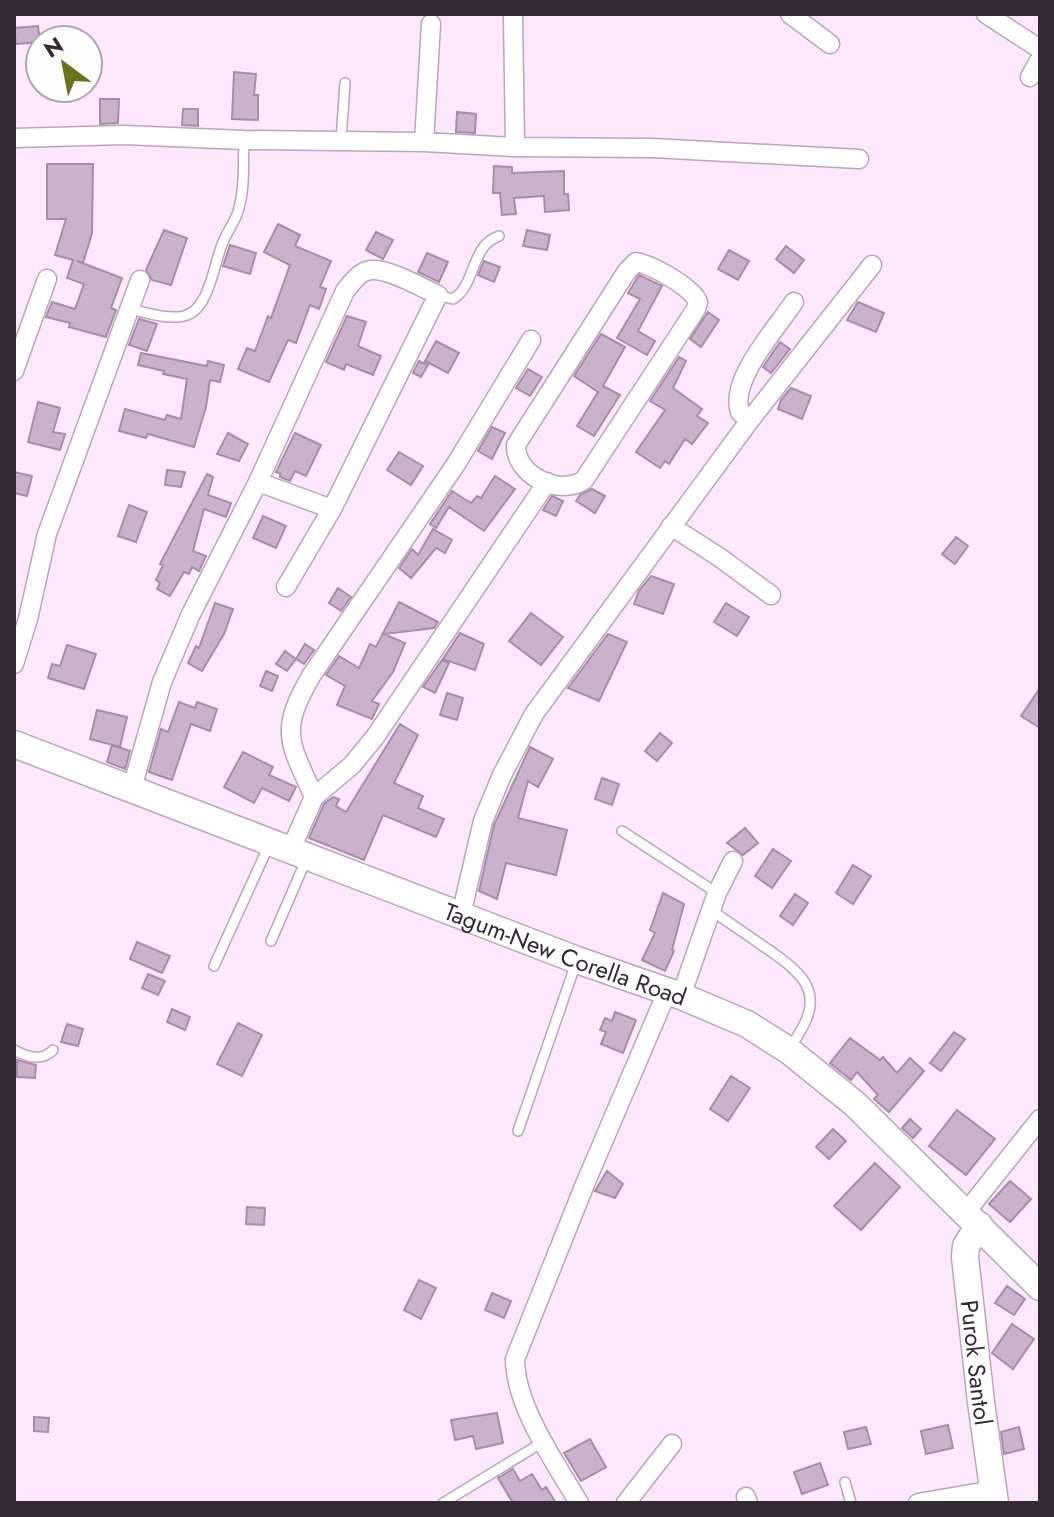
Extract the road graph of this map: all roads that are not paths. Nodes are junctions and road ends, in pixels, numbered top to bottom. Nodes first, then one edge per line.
1 (513, 14) edge
2 (790, 14) edge
3 (986, 14) edge
4 (431, 24) dead end
5 (830, 44) dead end
6 (1040, 49) edge
7 (1040, 59) edge
8 (1030, 77) dead end
9 (345, 83) dead end
10 (14, 138) edge
11 (244, 140) junction
12 (341, 141) junction
13 (424, 142) junction
14 (515, 147) junction
15 (859, 159) dead end
16 (499, 236) dead end
17 (872, 265) dead end
18 (47, 279) dead end
19 (140, 280) dead end
20 (438, 295) junction
21 (794, 302) dead end
22 (129, 309) junction
23 (531, 340) dead end
24 (14, 371) edge
25 (750, 420) junction
26 (258, 482) junction
27 (547, 482) junction
28 (332, 509) junction
29 (671, 526) junction
30 (286, 587) dead end
31 (771, 595) dead end
32 (14, 664) edge
33 (14, 744) edge
34 (132, 788) junction
35 (314, 797) junction
36 (622, 831) dead end
37 (290, 848) junction
38 (733, 861) dead end
39 (714, 901) junction
40 (461, 915) junction
41 (271, 941) dead end
42 (577, 960) junction
43 (214, 966) dead end
44 (674, 994) junction
45 (14, 1050) edge
46 (53, 1050) dead end
47 (788, 1050) junction
48 (1040, 1119) edge
49 (518, 1131) dead end
50 (973, 1219) junction
51 (1040, 1287) edge
52 (543, 1442) junction
53 (672, 1444) dead end
54 (845, 1482) dead end
55 (994, 1496) edge
56 (443, 1503) edge
57 (579, 1503) edge
58 (626, 1503) edge
59 (851, 1503) edge
60 (918, 1503) edge

1 - 14 street
2 - 5 street
3 - 6 street
4 - 13 street
7 - 8 street
9 - 12 lane
10 - 11 street
11 - 12 street
11 - 22 lane
12 - 13 street
13 - 14 street
14 - 15 street
16 - 20 lane
17 - 25 street
18 - 24 street
19 - 22 street
20 - 26 street
20 - 28 street
21 - 25 street
22 - 32 street
23 - 35 street
25 - 29 street
26 - 28 street
26 - 34 street
27 - 27 street
27 - 35 street
28 - 30 street
29 - 31 street
29 - 40 street
33 - 34 main road, Tagum-New Corella Road
34 - 37 main road, Tagum-New Corella Road
35 - 37 street
36 - 39 lane
37 - 40 main road, Tagum-New Corella Road
37 - 41 lane
37 - 43 lane
38 - 39 street
39 - 44 street
39 - 47 lane
40 - 42 main road, Tagum-New Corella Road
42 - 44 main road, Tagum-New Corella Road
42 - 49 lane
44 - 47 main road, Tagum-New Corella Road
44 - 52 street
45 - 46 lane
47 - 50 main road, Tagum-New Corella Road
48 - 50 street
50 - 51 main road, Tagum-New Corella Road
50 - 55 main road, Purok Santol
52 - 56 lane
52 - 57 street
53 - 58 street
54 - 59 lane
55 - 60 street

